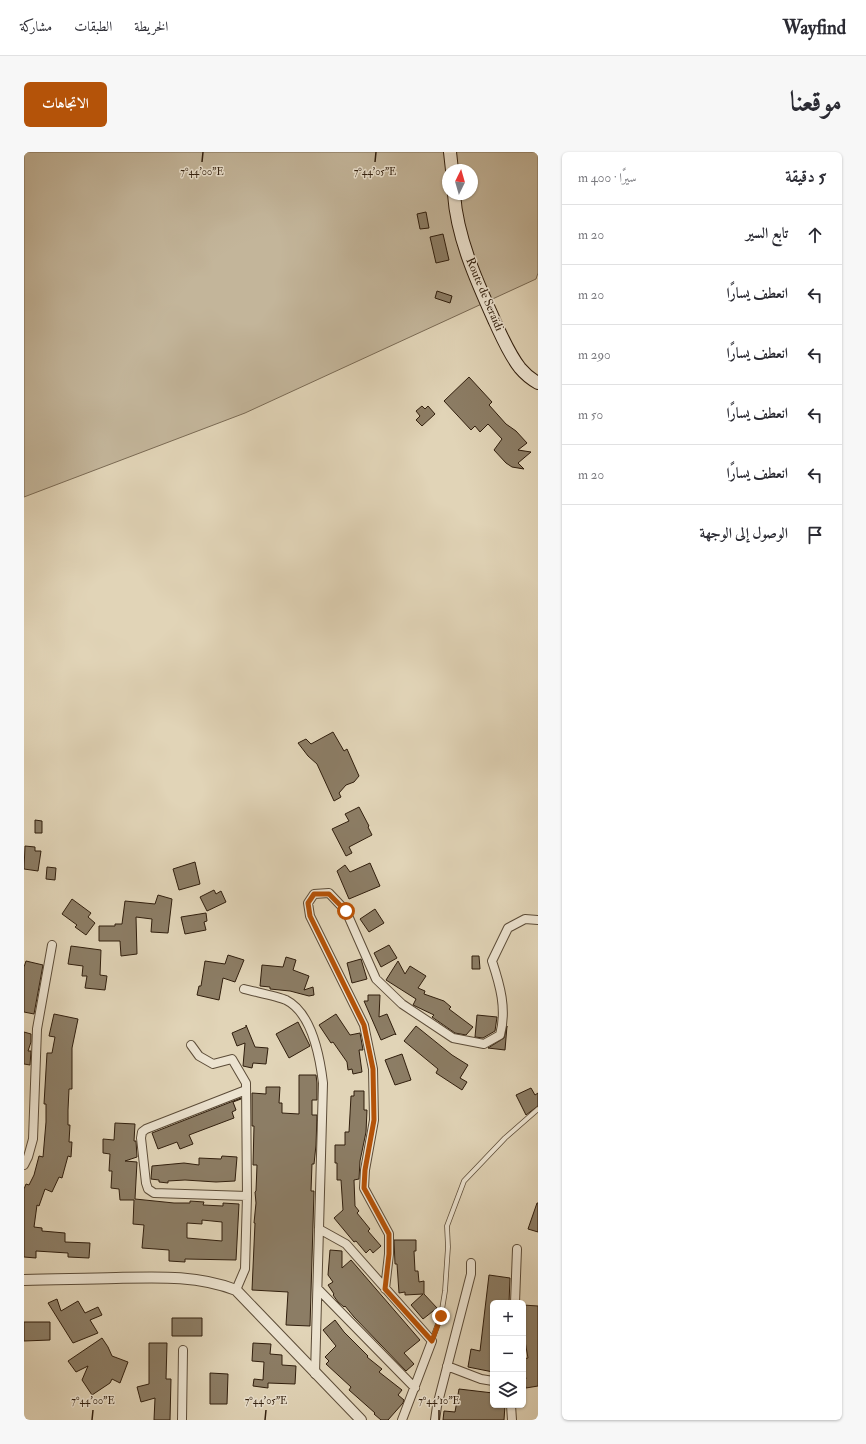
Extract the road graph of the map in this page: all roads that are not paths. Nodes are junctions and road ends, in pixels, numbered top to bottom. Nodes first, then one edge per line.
1 (450, 152) edge
2 (451, 164) edge
3 (455, 200) edge
4 (538, 384) edge
5 (538, 920) edge
6 (52, 945) dead end
7 (244, 989) dead end
8 (191, 1045) dead end
9 (246, 1090) junction
10 (538, 1109) edge
11 (24, 1165) edge
12 (248, 1196) junction
13 (319, 1229) junction
14 (518, 1249) dead end
15 (471, 1263) dead end
16 (24, 1280) edge
17 (318, 1289) junction
18 (385, 1289) junction
19 (236, 1290) junction
20 (515, 1300) edge
21 (432, 1341) junction
22 (183, 1350) dead end
23 (447, 1366) junction
24 (316, 1374) junction
25 (490, 1380) edge
26 (415, 1388) junction
27 (511, 1408) edge
28 (182, 1420) edge
29 (361, 1420) edge
30 (402, 1420) edge
31 (435, 1420) edge
32 (512, 1420) edge

1 - 2 main road
3 - 4 main road, Route de Seraïdi
5 - 18 street
6 - 11 street
7 - 13 street
8 - 9 street
9 - 12 street
9 - 12 street
10 - 21 lane
12 - 19 street
13 - 17 street
13 - 18 street
14 - 20 street
15 - 23 street
16 - 19 street
17 - 24 street
17 - 26 street
18 - 21 street
19 - 24 street
21 - 26 street
22 - 28 street
23 - 25 street
23 - 31 street
24 - 29 street
26 - 30 street
27 - 32 street

